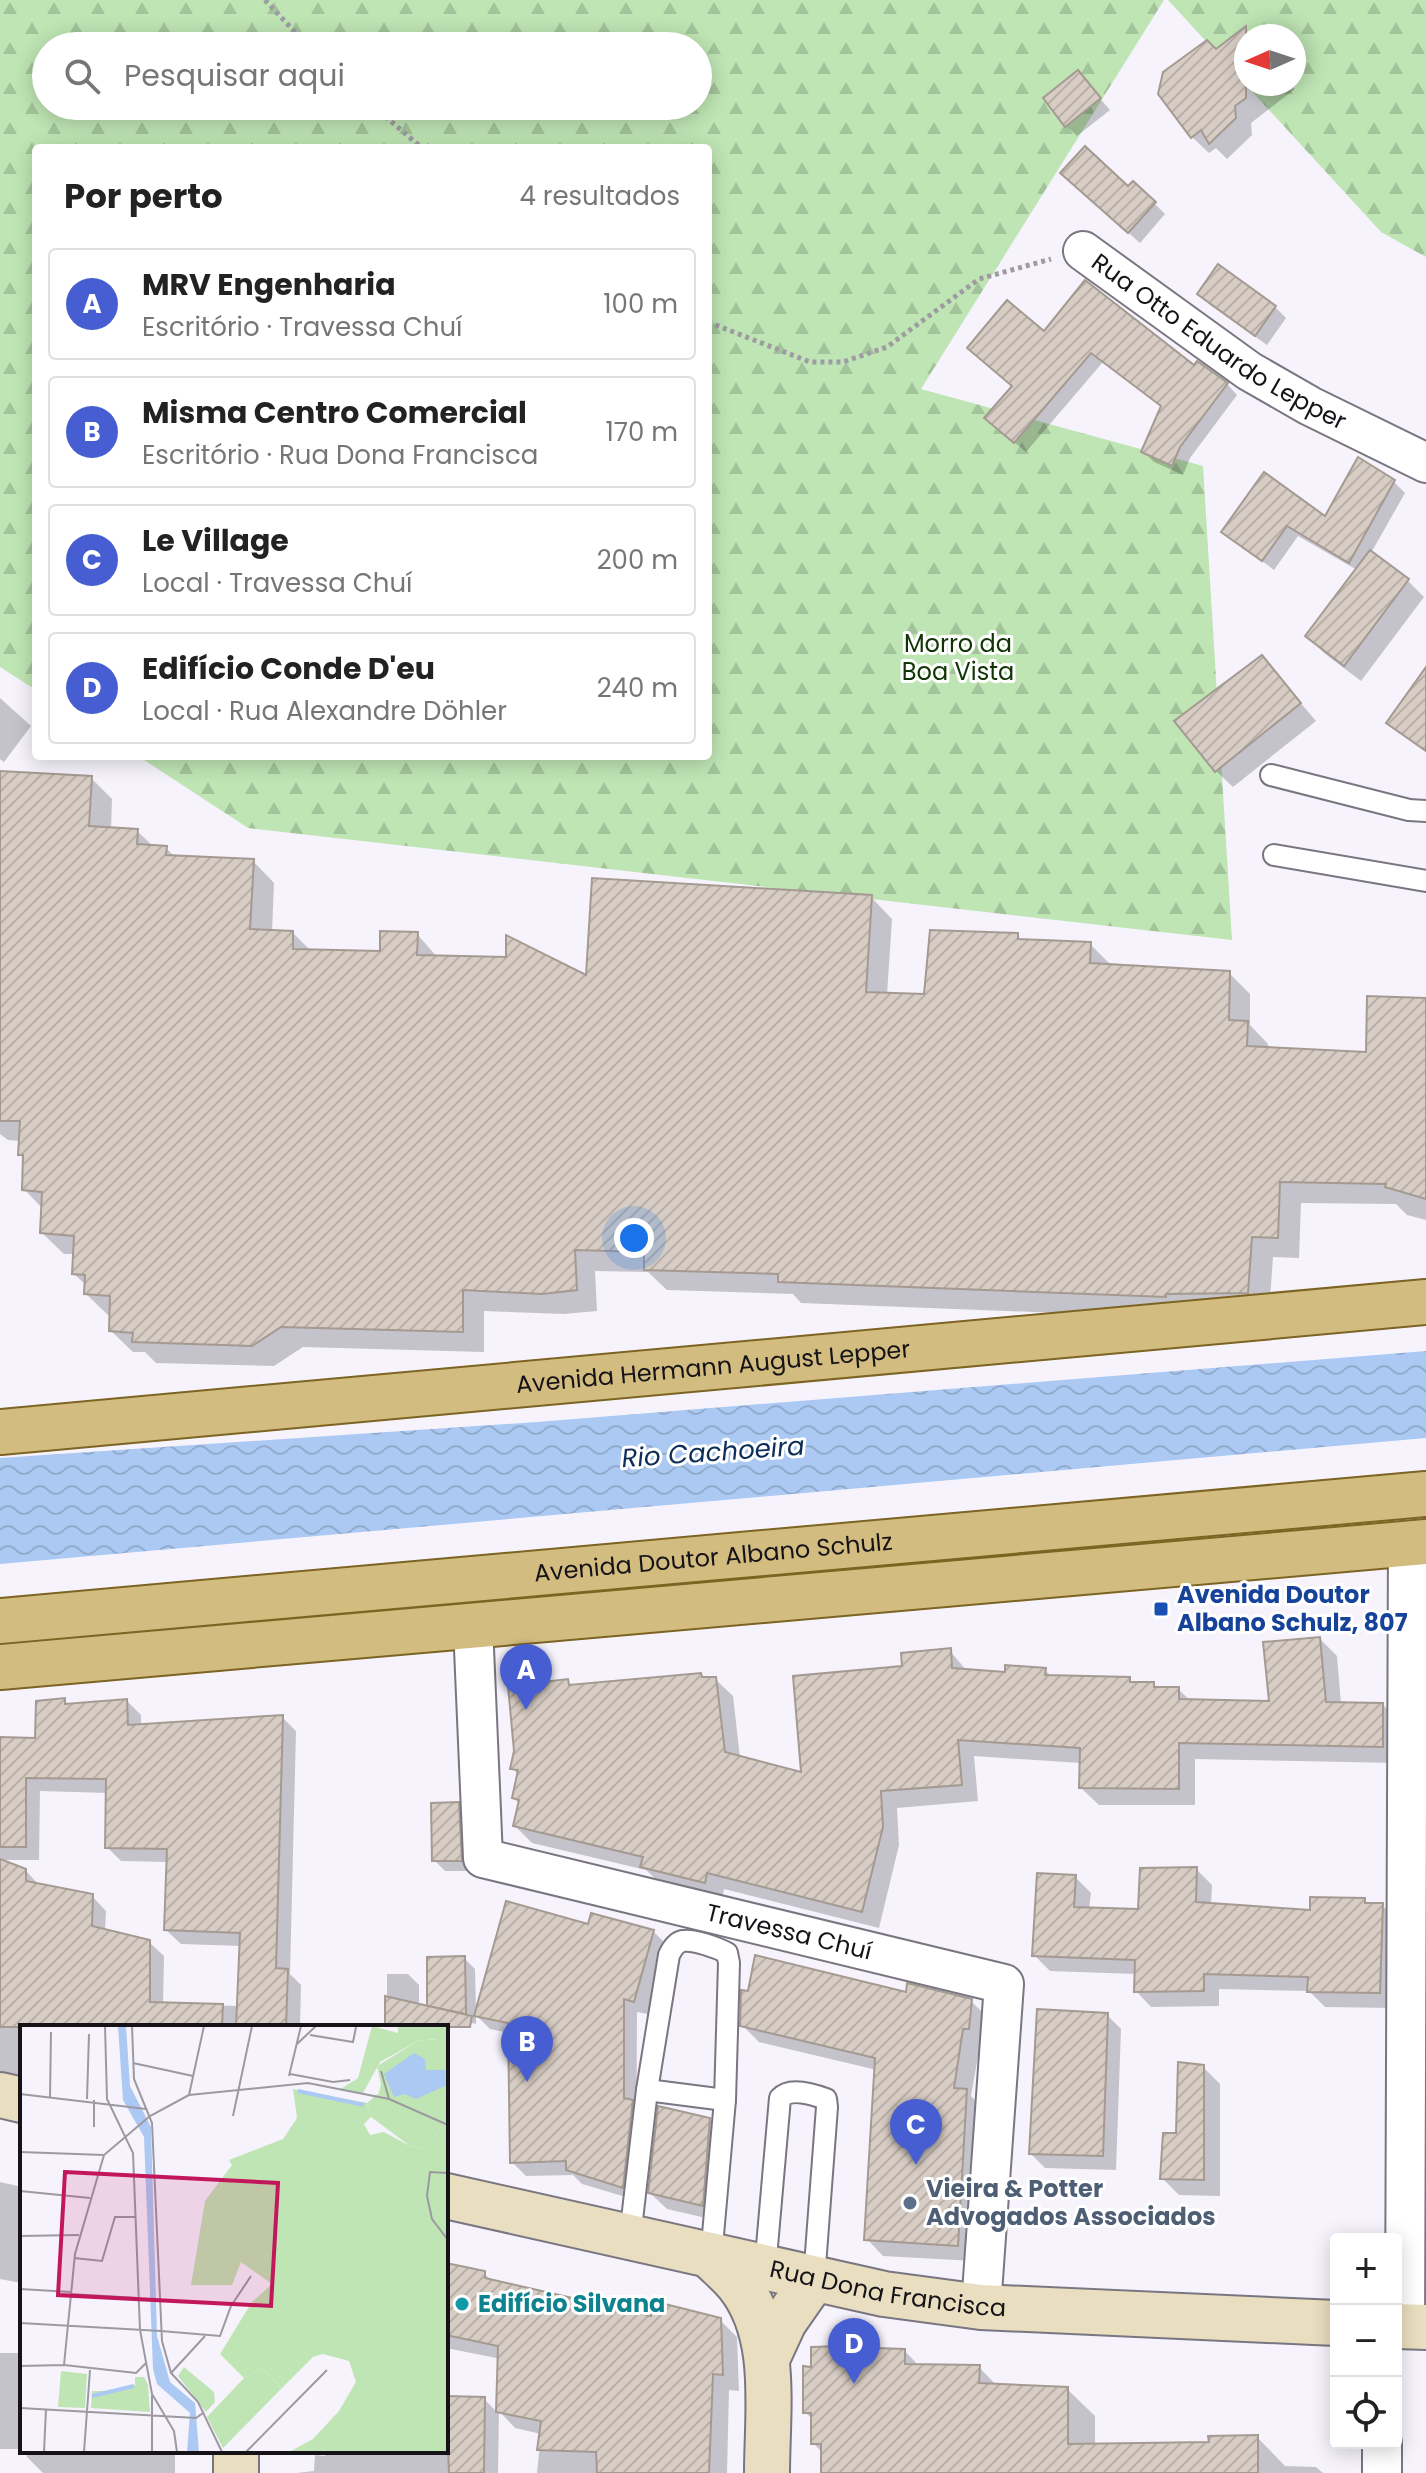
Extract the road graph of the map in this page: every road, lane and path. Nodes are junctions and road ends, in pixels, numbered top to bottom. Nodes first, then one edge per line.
1 (265, 0) edge
2 (295, 32) edge
3 (389, 120) edge
4 (417, 144) edge
5 (1083, 251) joint
6 (712, 324) edge
7 (1426, 463) edge
8 (1271, 775) dead end
9 (1426, 811) edge
10 (1274, 855) dead end
11 (1426, 881) edge
12 (1426, 1302) edge
13 (0, 1432) edge
14 (1426, 1494) edge
15 (1417, 1542) edge
16 (0, 1621) edge
17 (473, 1625) junction
18 (0, 1667) edge
19 (647, 2090) junction
20 (0, 2095) edge
21 (20, 2100) edge
22 (725, 2100) junction
23 (448, 2196) edge
24 (630, 2237) junction
25 (711, 2257) junction
26 (765, 2269) junction
27 (814, 2279) junction
28 (981, 2307) junction
29 (1330, 2323) edge
30 (1409, 2327) edge
31 (767, 2359) junction
32 (1382, 2449) edge
33 (767, 2473) edge
34 (1382, 2473) edge

1 - 2 path
3 - 4 path
5 - 6 path, Rua Otto Eduardo Lepper
5 - 7 street, Rua Otto Eduardo Lepper
8 - 9 lane
10 - 11 lane
12 - 13 main road, Avenida Hermann August Lepper
14 - 16 main road, Avenida Doutor Albano Schulz
15 - 17 main road, Avenida Doutor Albano Schulz
15 - 30 street
17 - 18 main road, Avenida Doutor Albano Schulz
17 - 28 street, Travessa Chuí
19 - 22 lane
19 - 22 lane
19 - 24 lane
20 - 21 main road
22 - 25 lane
23 - 24 main road, Rua Dona Francisca
24 - 25 main road, Rua Dona Francisca
25 - 26 main road, Rua Dona Francisca
25 - 31 main road
26 - 27 main road, Rua Dona Francisca
26 - 27 lane
27 - 28 main road, Rua Dona Francisca
27 - 31 main road
28 - 29 main road, Rua Dona Francisca
31 - 33 main road
32 - 34 street

